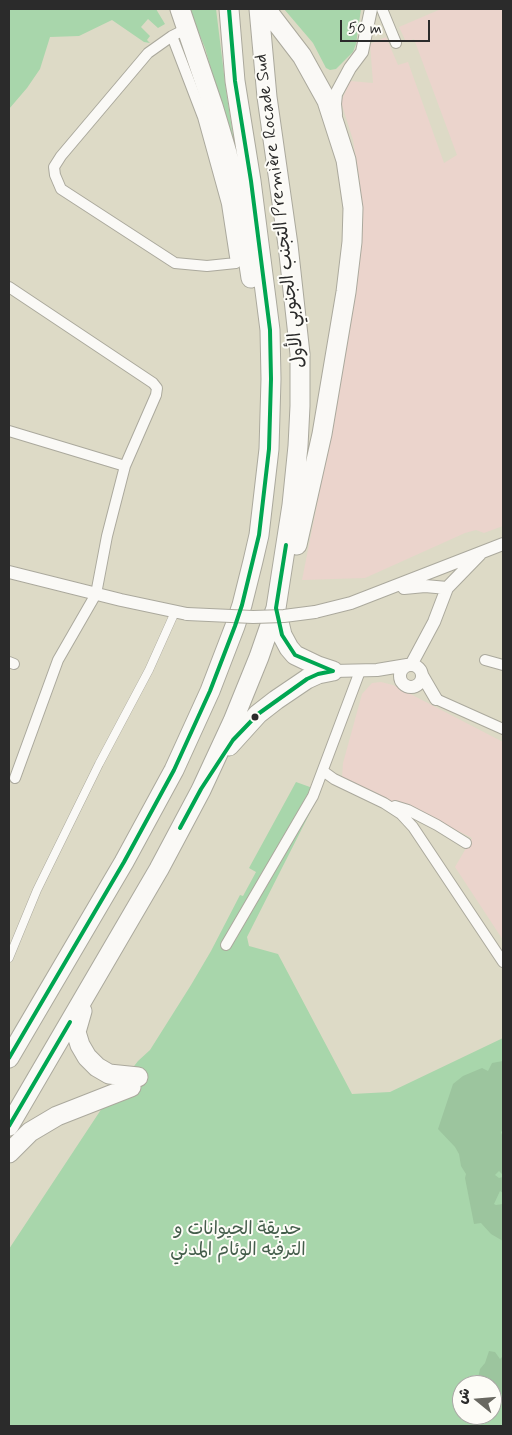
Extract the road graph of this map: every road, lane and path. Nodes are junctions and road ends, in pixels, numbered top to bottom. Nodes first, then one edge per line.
1 (169, 9) edge
2 (180, 9) edge
3 (228, 9) edge
4 (259, 9) edge
5 (266, 9) edge
6 (371, 9) edge
7 (382, 9) edge
8 (177, 34) junction
9 (396, 43) dead end
10 (214, 106) junction
11 (341, 141) junction
12 (9, 287) edge
13 (270, 429) junction
14 (9, 431) edge
15 (125, 466) junction
16 (503, 544) edge
17 (482, 552) junction
18 (9, 572) edge
19 (447, 588) junction
20 (384, 591) junction
21 (96, 594) junction
22 (276, 608) junction
23 (181, 613) junction
24 (485, 660) dead end
25 (503, 665) edge
26 (377, 670) junction
27 (333, 671) junction
28 (360, 671) junction
29 (415, 672) junction
30 (436, 699) joint
31 (503, 727) edge
32 (323, 771) junction
33 (15, 778) dead end
34 (201, 789) junction
35 (384, 803) junction
36 (466, 843) dead end
37 (226, 945) dead end
38 (9, 958) edge
39 (503, 962) edge
40 (100, 968) junction
41 (9, 1058) edge
42 (9, 1126) edge
43 (9, 1153) edge

1 - 8 highway
2 - 10 highway
3 - 13 highway, التجنب الجنوبي الأول Première Rocade Sud
4 - 22 highway, التجنب الجنوبي الأول Première Rocade Sud
5 - 11 highway
6 - 11 street
7 - 9 street
8 - 8 street
8 - 10 highway
10 - 13 highway
11 - 22 highway
12 - 15 street
13 - 41 highway, التجنب الجنوبي الأول Première Rocade Sud
14 - 15 street
15 - 21 street
16 - 17 street
17 - 19 street
17 - 20 street
18 - 21 street
19 - 20 street
19 - 29 street
20 - 23 street, bridge
21 - 23 street
21 - 33 street
22 - 27 highway
22 - 34 highway, التجنب الجنوبي الأول Première Rocade Sud
23 - 38 street
24 - 25 street
26 - 28 street
26 - 29 street
26 - 29 street
27 - 28 street
27 - 34 highway
28 - 32 street
29 - 30 street
30 - 31 street
32 - 35 street
32 - 37 street
34 - 40 highway, التجنب الجنوبي الأول Première Rocade Sud
35 - 36 street
35 - 39 street
40 - 42 highway, التجنب الجنوبي الأول Première Rocade Sud
40 - 43 highway

